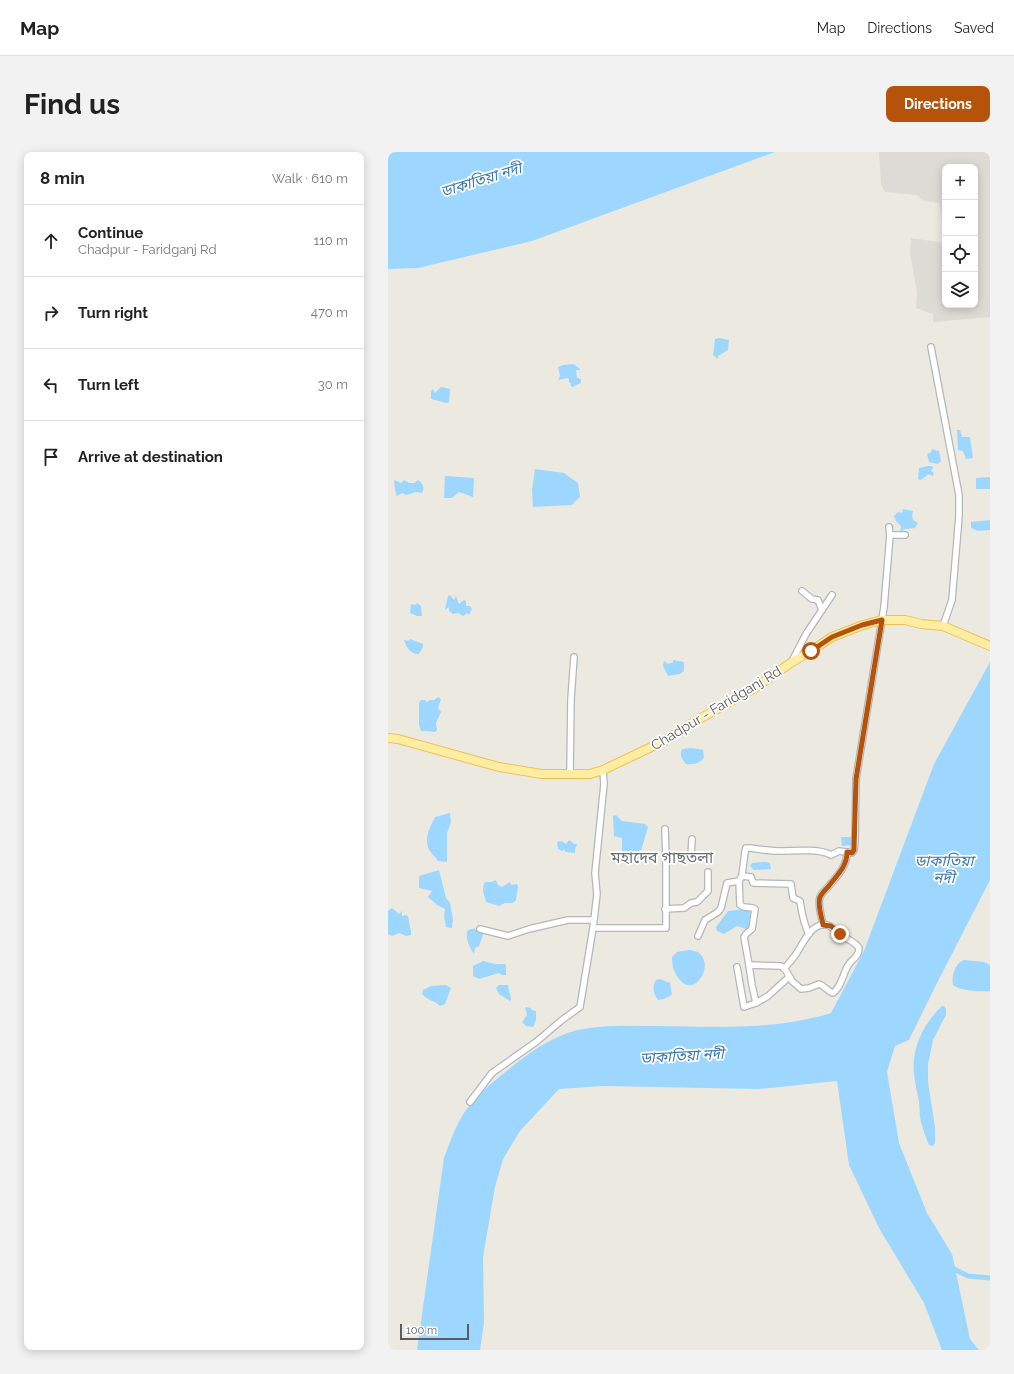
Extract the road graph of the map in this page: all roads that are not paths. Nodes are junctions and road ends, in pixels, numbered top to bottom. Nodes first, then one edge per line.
1 (932, 347) dead end
2 (889, 527) dead end
3 (890, 535) junction
4 (905, 535) dead end
5 (802, 591) dead end
6 (832, 595) dead end
7 (822, 610) junction
8 (882, 620) junction
9 (943, 626) junction
10 (990, 646) edge
11 (574, 657) dead end
12 (792, 662) junction
13 (388, 738) edge
14 (603, 770) junction
15 (570, 773) junction
16 (665, 829) dead end
17 (692, 839) dead end
18 (847, 852) junction
19 (666, 859) junction
20 (708, 872) dead end
21 (742, 875) junction
22 (739, 881) junction
23 (665, 910) junction
24 (593, 920) junction
25 (823, 925) junction
26 (593, 928) junction
27 (480, 929) dead end
28 (809, 934) junction
29 (698, 936) dead end
30 (750, 965) junction
31 (737, 967) dead end
32 (784, 969) junction
33 (789, 977) junction
34 (756, 1003) junction
35 (470, 1102) dead end

1 - 9 street
2 - 3 street
3 - 4 street
3 - 8 street
5 - 7 street
6 - 7 street
7 - 12 street
8 - 9 main road, Chadpur - Faridganj Rd
8 - 12 main road, Chadpur - Faridganj Rd
8 - 18 street
9 - 10 main road, Chadpur - Faridganj Rd
11 - 15 street
12 - 14 main road, Chadpur - Faridganj Rd
13 - 15 main road, Chadpur - Faridganj Rd
14 - 15 main road, Chadpur - Faridganj Rd
14 - 24 street
16 - 19 street
17 - 19 street
18 - 21 street
18 - 25 street
19 - 23 street
20 - 23 street
21 - 22 street
21 - 28 street
22 - 29 street
22 - 30 street
23 - 26 street
24 - 26 street
24 - 27 street
25 - 28 street
25 - 33 street
26 - 35 street
28 - 32 street
30 - 32 street
30 - 34 street
31 - 34 street
32 - 33 street
33 - 34 street

